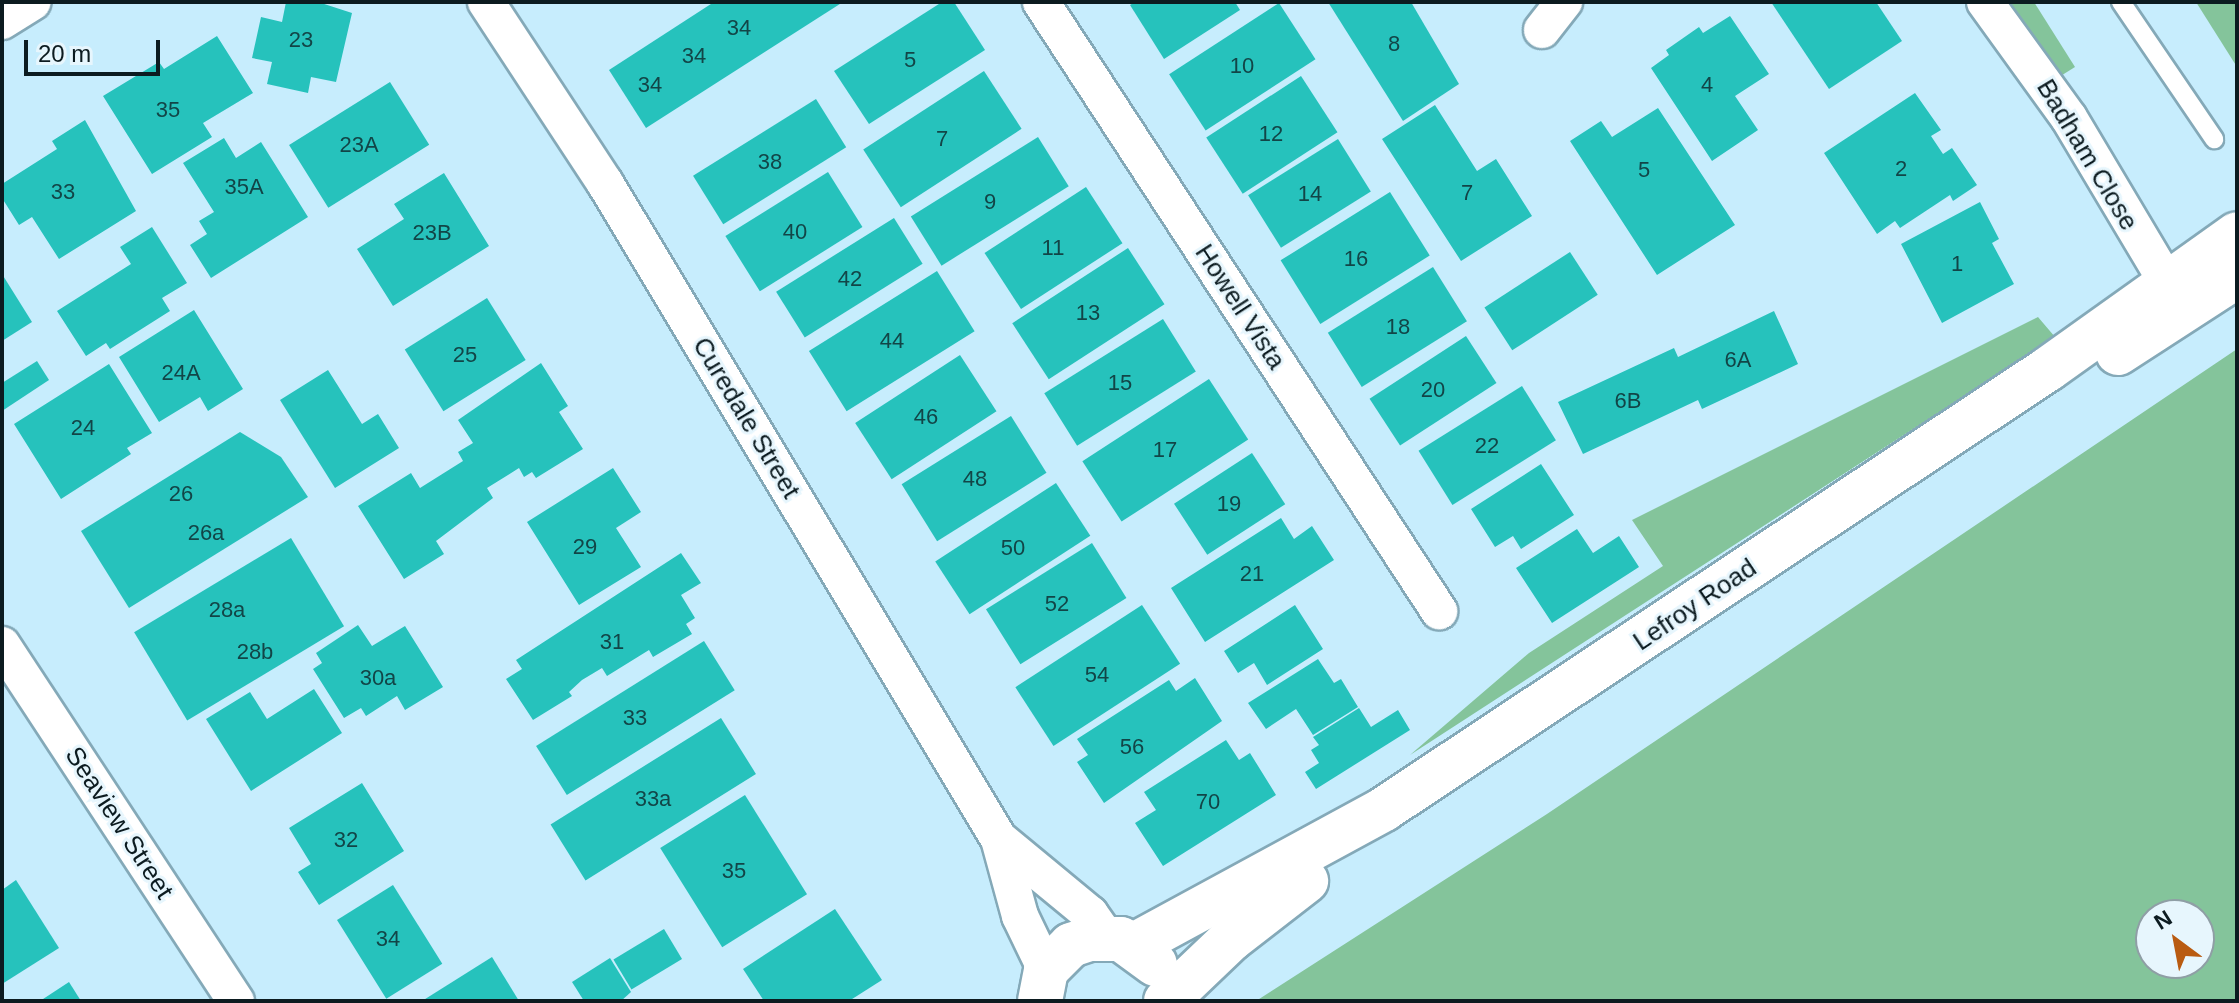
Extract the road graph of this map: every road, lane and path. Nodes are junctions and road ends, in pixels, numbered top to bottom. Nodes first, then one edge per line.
1 (32, 2) edge
2 (1041, 2) edge
3 (1564, 2) edge
4 (1985, 2) edge
5 (2121, 2) edge
6 (494, 4) edge
7 (2, 21) edge
8 (1542, 30) dead end
9 (2214, 139) dead end
10 (2237, 234) edge
11 (2237, 276) edge
12 (2175, 297) junction
13 (1439, 611) dead end
14 (2, 645) edge
15 (999, 839) junction
16 (1120, 941) junction
17 (1043, 986) edge
18 (236, 1001) edge
19 (1166, 1001) edge

1 - 7 street
2 - 13 street, Howell Vista
3 - 8 street
4 - 12 street, Badham Close
5 - 9 lane
6 - 15 street, Curedale Street
10 - 12 street, Lefroy Road
11 - 12 street, Lefroy Road
12 - 16 street, Lefroy Road
12 - 19 street, Lefroy Road
14 - 18 street, Seaview Street
15 - 16 street, Curedale Street
15 - 17 street, Curedale Street
16 - 17 street, Lefroy Road
16 - 19 street, Lefroy Road

